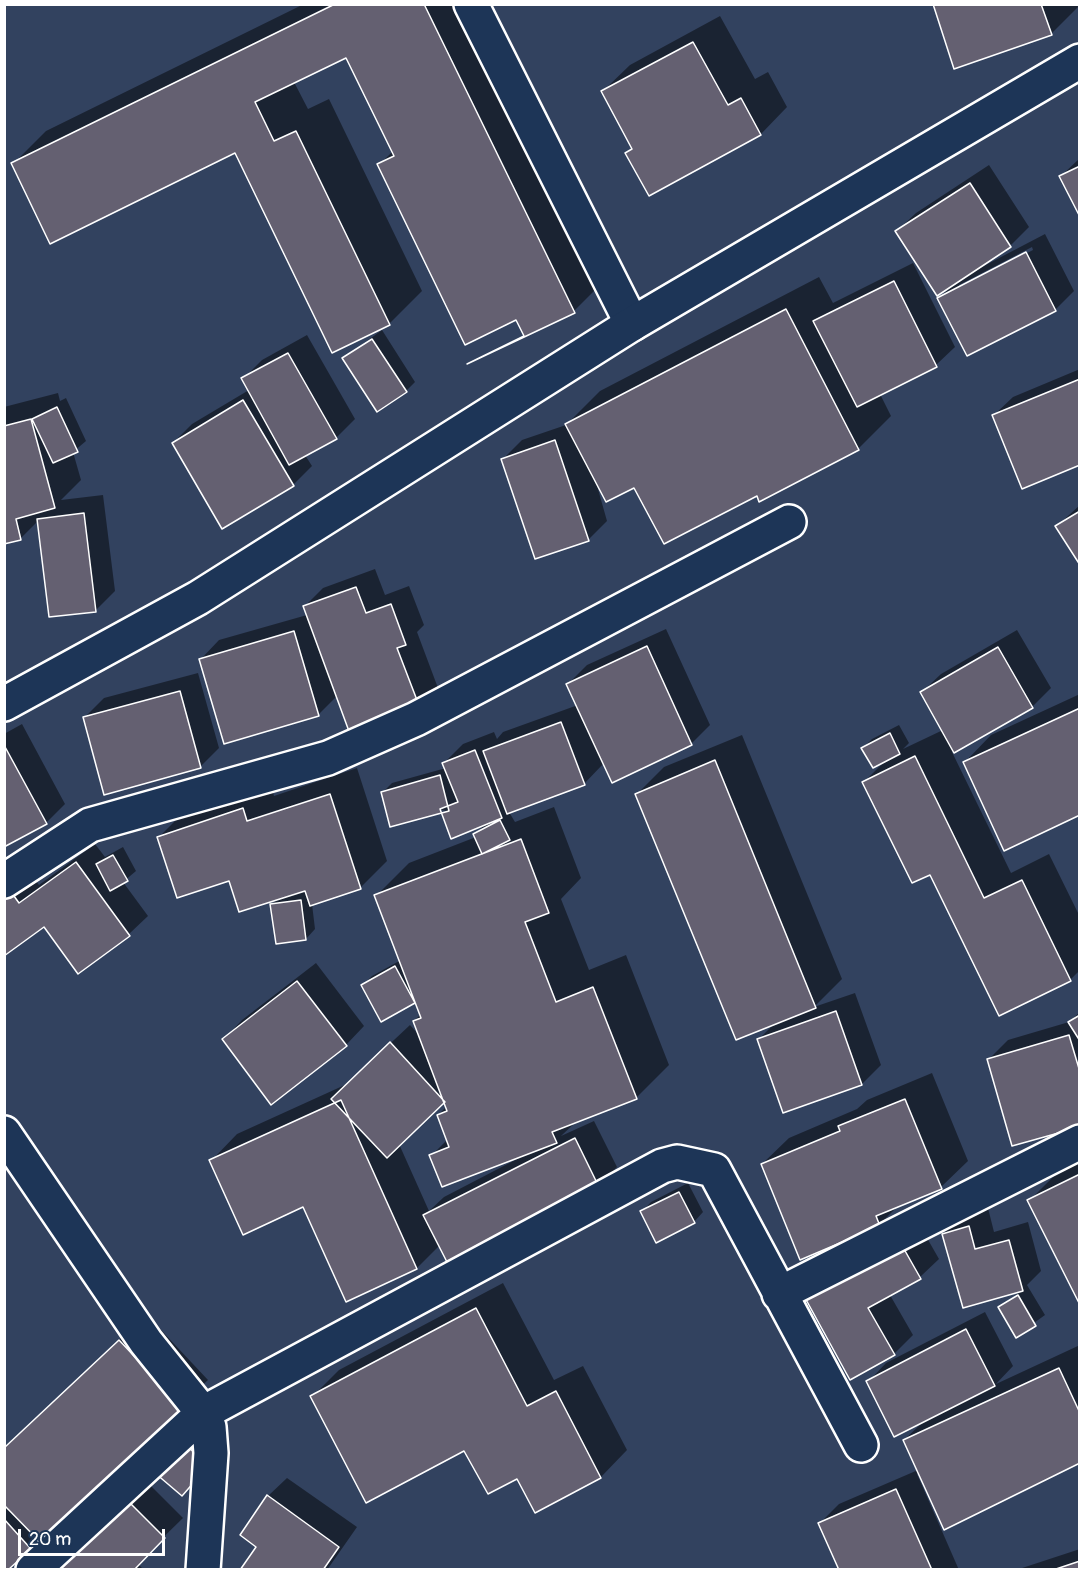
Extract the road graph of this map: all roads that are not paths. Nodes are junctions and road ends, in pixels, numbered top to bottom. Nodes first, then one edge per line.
1 (471, 4) edge
2 (1080, 61) edge
3 (632, 324) junction
4 (789, 522) dead end
5 (4, 704) edge
6 (4, 881) edge
7 (4, 1133) edge
8 (1080, 1142) edge
9 (779, 1294) junction
10 (203, 1413) junction
11 (861, 1445) dead end
12 (33, 1569) edge
13 (202, 1569) edge

1 - 3 street
2 - 3 street
3 - 5 street
4 - 6 street
7 - 10 street
8 - 9 street
9 - 10 street
9 - 11 street
10 - 12 street
10 - 13 street

